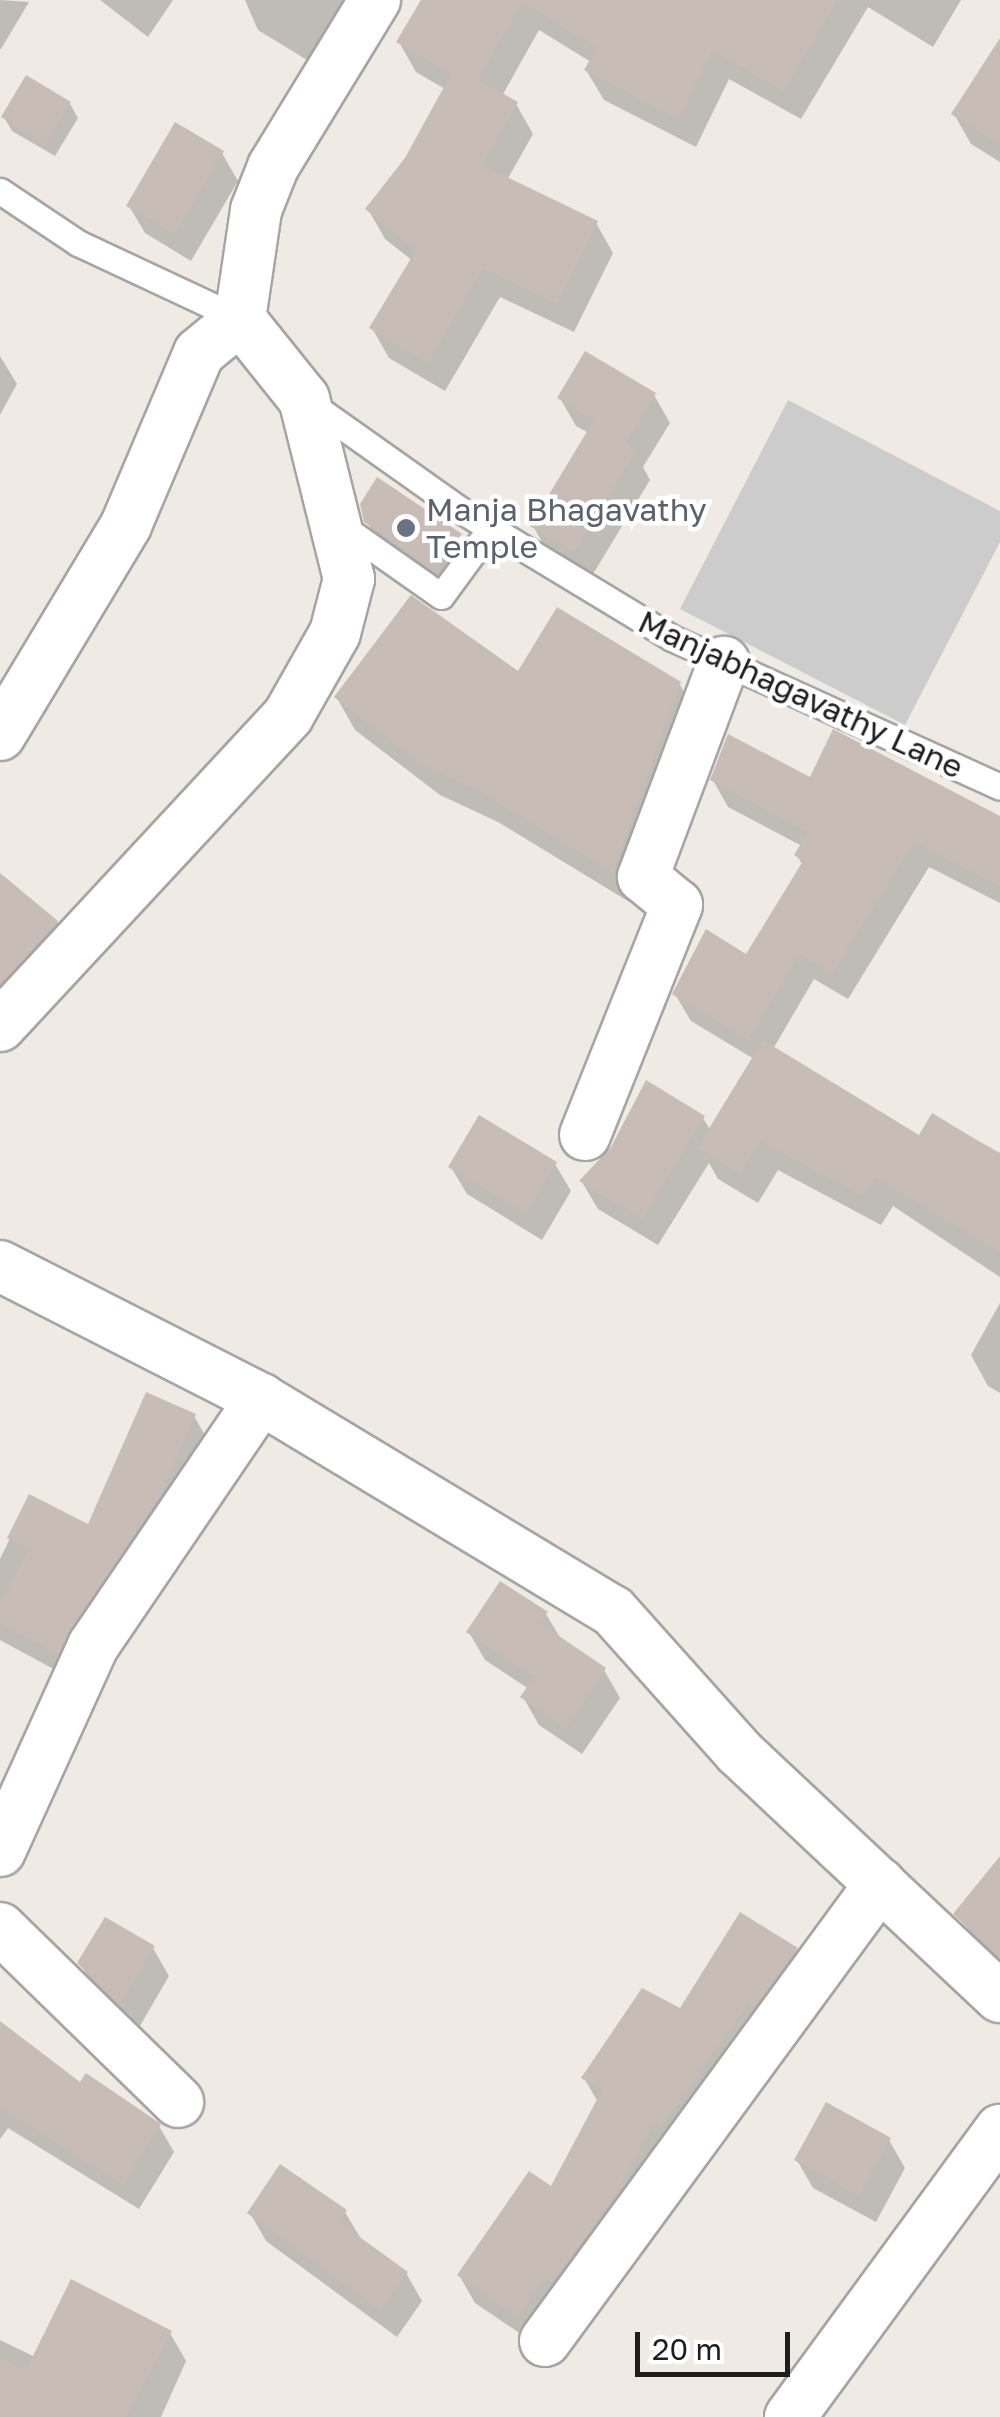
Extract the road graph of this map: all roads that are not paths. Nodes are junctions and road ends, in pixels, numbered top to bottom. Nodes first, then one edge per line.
1 (376, 0) edge
2 (0, 191) edge
3 (240, 319) junction
4 (304, 399) junction
5 (340, 526) junction
6 (490, 529) junction
7 (724, 662) junction
8 (0, 735) edge
9 (1000, 787) edge
10 (0, 1026) edge
11 (586, 1135) dead end
12 (0, 1266) edge
13 (261, 1399) junction
14 (0, 1852) edge
15 (880, 1884) junction
16 (0, 1928) edge
17 (1000, 1997) edge
18 (178, 2102) dead end
19 (1000, 2130) edge
20 (545, 2341) dead end
21 (790, 2417) edge

1 - 3 street
2 - 3 lane
3 - 4 street
3 - 8 street
4 - 5 street
4 - 6 lane, Manjabhagavathy Lane
5 - 6 lane
5 - 10 street
6 - 7 lane, Manjabhagavathy Lane
7 - 9 lane, Manjabhagavathy Lane
7 - 11 street
12 - 13 street
13 - 14 street
13 - 15 street
15 - 17 street
15 - 20 street
16 - 18 street
19 - 21 street

